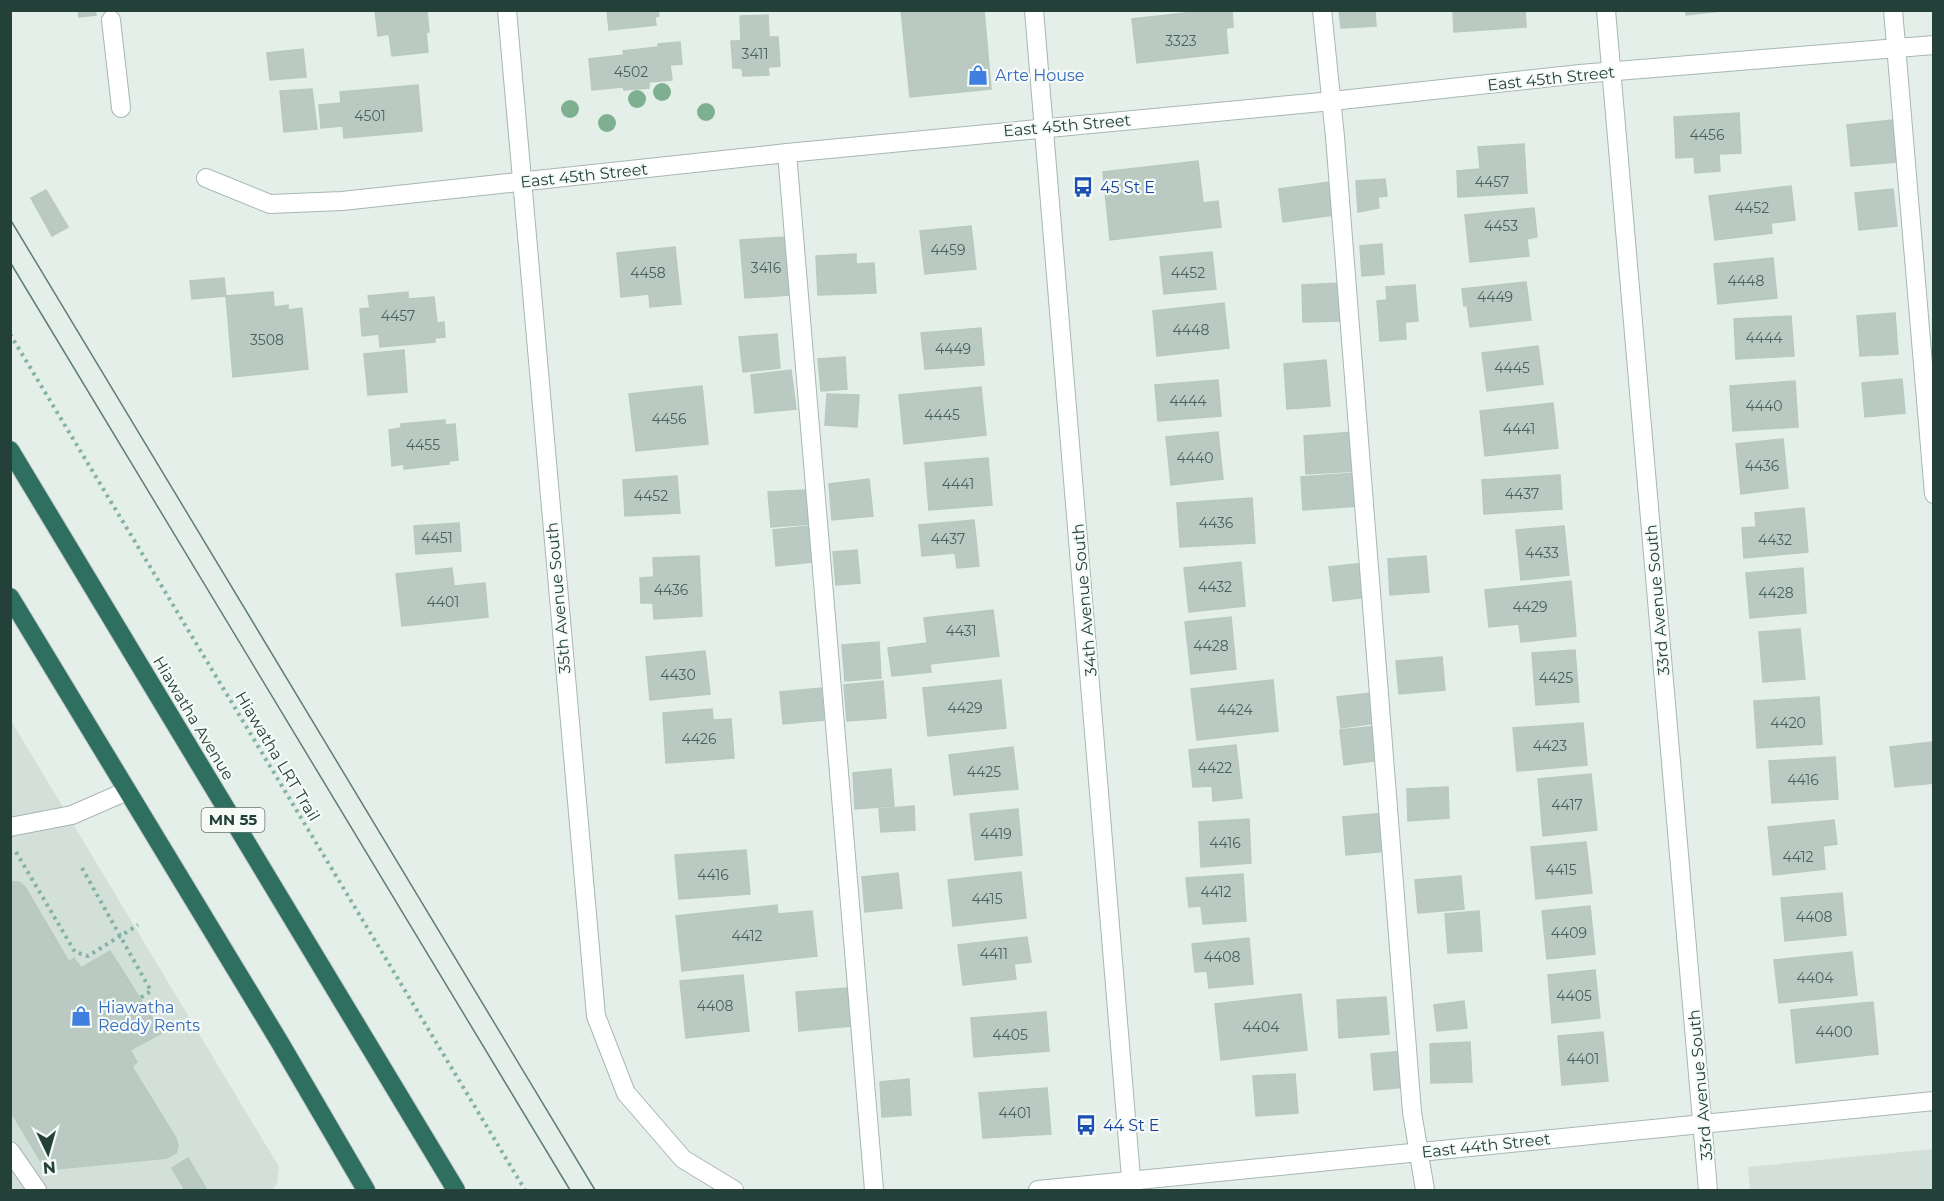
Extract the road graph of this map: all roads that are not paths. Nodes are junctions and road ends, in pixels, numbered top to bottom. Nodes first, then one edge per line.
1 (507, 10) edge
2 (1034, 10) edge
3 (1322, 10) edge
4 (1605, 10) edge
5 (1893, 10) edge
6 (111, 21) dead end
7 (1934, 45) edge
8 (1896, 49) junction
9 (1610, 72) junction
10 (1332, 101) junction
11 (121, 108) dead end
12 (1045, 127) junction
13 (787, 153) junction
14 (206, 178) dead end
15 (522, 181) junction
16 (10, 450) edge
17 (1934, 494) edge
18 (10, 597) edge
19 (127, 791) junction
20 (10, 827) edge
21 (1934, 1101) edge
22 (1703, 1124) junction
23 (10, 1151) edge
24 (1419, 1152) junction
25 (1132, 1186) edge
26 (37, 1191) edge
27 (366, 1191) edge
28 (456, 1191) edge
29 (734, 1191) edge
30 (874, 1191) edge
31 (1038, 1191) edge
32 (1425, 1191) edge
33 (1708, 1191) edge

1 - 15 street, 35th Avenue South
2 - 12 street, 34th Avenue South
3 - 10 street
4 - 9 street, 33rd Avenue South
5 - 8 street
6 - 11 street
7 - 8 street, East 45th Street
8 - 9 street, East 45th Street
8 - 17 street
9 - 10 street, East 45th Street
9 - 22 street, 33rd Avenue South
10 - 12 street, East 45th Street
10 - 24 street
12 - 13 street, East 45th Street
12 - 25 street, 34th Avenue South
13 - 15 street, East 45th Street
13 - 30 street
14 - 15 street, East 45th Street
15 - 29 street, 35th Avenue South
16 - 28 highway, Hiawatha Avenue / MN 55
18 - 19 highway
19 - 20 street
19 - 27 highway
21 - 22 street, East 44th Street
22 - 24 street, East 44th Street
22 - 33 street, 33rd Avenue South
23 - 26 street
24 - 25 street, East 44th Street
24 - 32 street
25 - 31 street, East 44th Street

